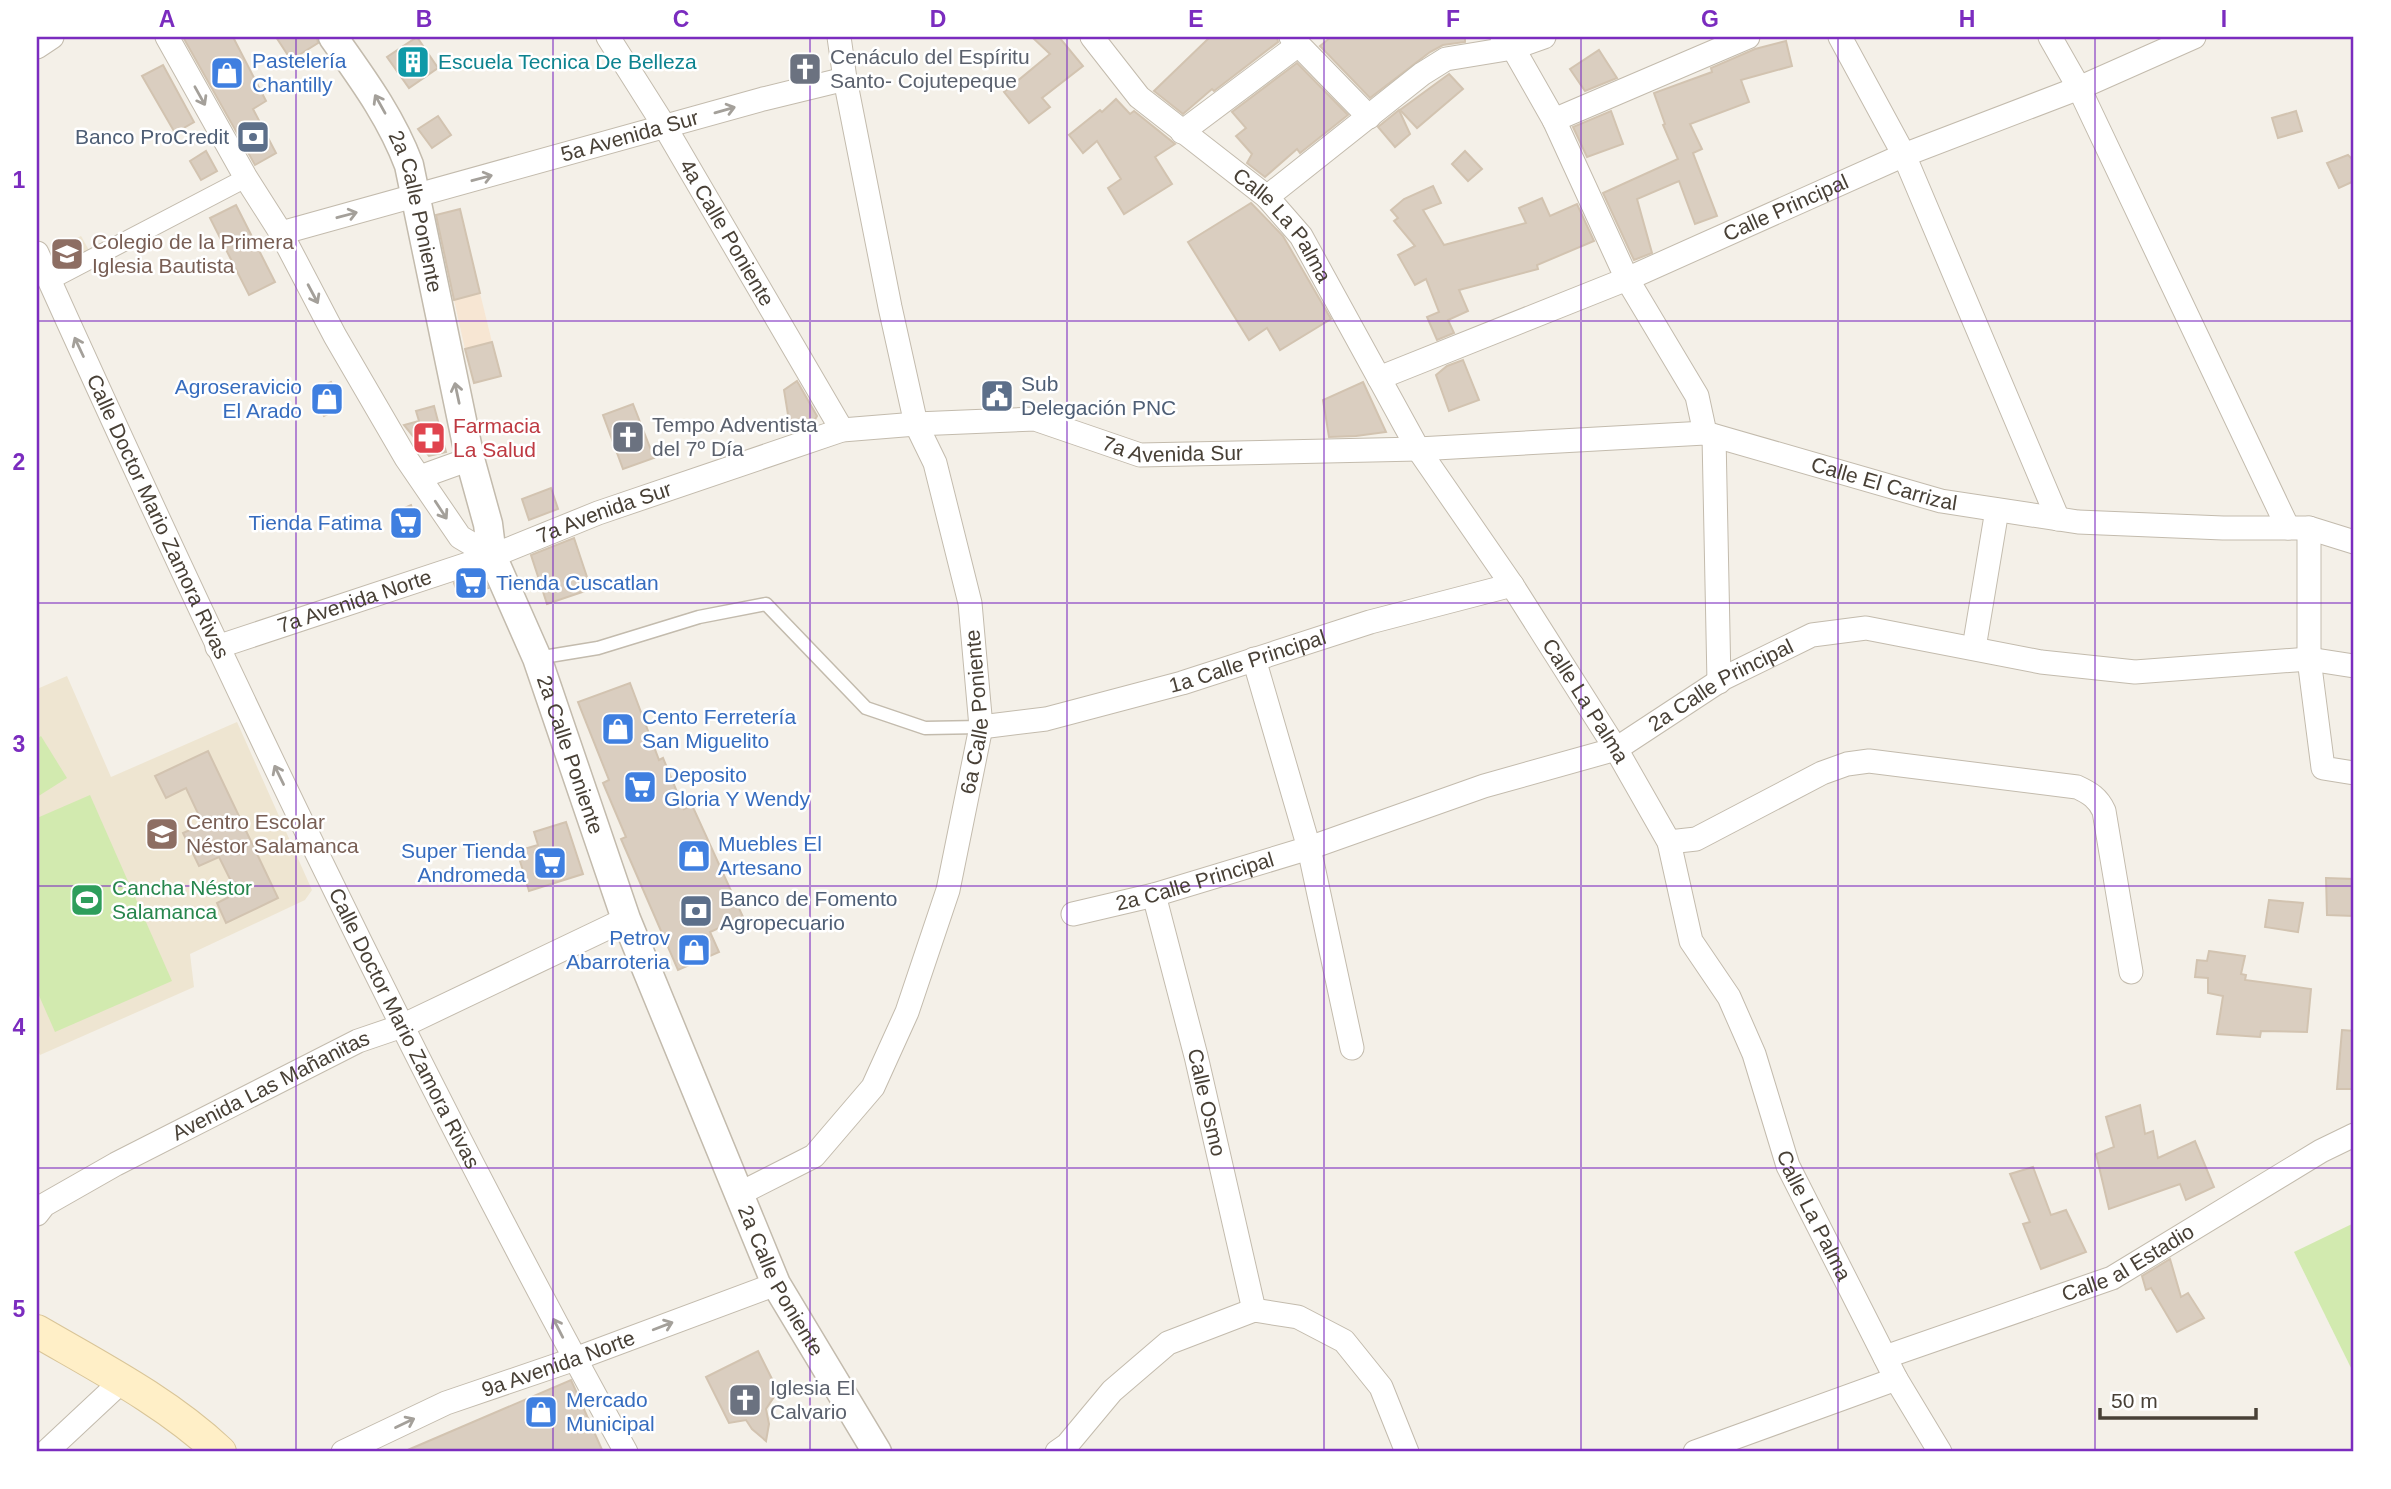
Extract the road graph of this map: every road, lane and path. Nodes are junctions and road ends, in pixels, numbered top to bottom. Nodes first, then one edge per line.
1 (52, 37) edge
2 (166, 37) edge
3 (333, 37) edge
4 (608, 37) edge
5 (839, 37) edge
6 (1092, 37) edge
7 (1544, 37) edge
8 (1748, 37) edge
9 (1840, 37) edge
10 (2050, 37) edge
11 (2194, 37) edge
12 (1295, 41) edge
13 (1508, 43) edge
14 (37, 47) edge
15 (845, 79) junction
16 (2079, 88) junction
17 (1369, 117) junction
18 (1554, 120) junction
19 (665, 127) junction
20 (1182, 132) junction
21 (1904, 155) junction
22 (246, 178) junction
23 (417, 196) junction
24 (1267, 197) junction
25 (281, 233) junction
26 (37, 253) edge
27 (1627, 279) junction
28 (49, 281) junction
29 (1378, 378) junction
30 (916, 424) junction
31 (842, 430) junction
32 (1709, 434) junction
33 (1418, 449) junction
34 (470, 458) junction
35 (420, 477) junction
36 (1997, 510) junction
37 (2059, 519) junction
38 (2299, 528) junction
39 (2354, 542) edge
40 (492, 556) junction
41 (1512, 585) junction
42 (217, 647) junction
43 (1974, 648) junction
44 (537, 658) junction
45 (1254, 659) junction
46 (2309, 659) junction
47 (2354, 666) edge
48 (1719, 682) junction
49 (981, 727) junction
50 (1616, 749) junction
51 (2354, 773) edge
52 (1669, 842) junction
53 (1309, 848) junction
54 (1154, 895) junction
55 (1073, 914) dead end
56 (625, 919) junction
57 (2131, 972) dead end
58 (402, 1026) junction
59 (1352, 1048) dead end
60 (2354, 1135) edge
61 (739, 1194) junction
62 (39, 1206) edge
63 (776, 1283) junction
64 (1255, 1310) junction
65 (37, 1331) edge
66 (1885, 1357) junction
67 (575, 1359) junction
68 (1896, 1379) junction
69 (122, 1381) junction
70 (46, 1452) edge
71 (220, 1452) edge
72 (343, 1452) edge
73 (626, 1452) edge
74 (877, 1452) edge
75 (1057, 1452) edge
76 (1407, 1452) edge
77 (1695, 1452) edge
78 (1940, 1452) edge

1 - 14 street
2 -> 22 street
23 -> 3 street, 2a Calle Poniente
4 - 19 street, 4a Calle Poniente
5 - 15 street, 6a Calle Poniente
6 - 20 street, Calle La Palma
7 - 13 street
8 - 18 street
9 - 21 street
10 - 16 street
11 - 16 street, Calle Principal
12 - 17 street
12 - 20 street
13 - 17 street
13 - 18 street
19 -> 15 street, 5a Avenida Sur
15 - 30 street, 6a Calle Poniente
16 - 21 street, Calle Principal
16 - 38 street
17 - 24 street
18 - 27 street
23 -> 19 street, 5a Avenida Sur
19 - 31 street, 4a Calle Poniente
20 - 24 street, Calle La Palma
21 - 27 street, Calle Principal
21 - 37 street
22 - 25 street
22 - 28 street
25 -> 23 street, 5a Avenida Sur
34 -> 23 street, 2a Calle Poniente
24 - 29 street, Calle La Palma
25 -> 35 street
26 - 28 street, Calle Doctor Mario Zamora Rivas
27 - 29 street, Calle Principal
27 - 32 street
42 -> 28 street, Calle Doctor Mario Zamora Rivas
29 - 33 street, Calle La Palma
30 - 31 street, 7a Avenida Sur
30 - 33 street, 7a Avenida Sur
30 - 49 street, 6a Calle Poniente
31 - 40 street, 7a Avenida Sur
32 - 33 street, Calle El Carrizal
32 - 36 street, Calle El Carrizal
32 - 48 street
33 - 41 street, Calle La Palma
34 - 35 street
34 - 40 street, 2a Calle Poniente
35 -> 40 street
36 - 37 street, Calle El Carrizal
36 - 43 street
37 - 38 street, Calle El Carrizal
38 - 39 street, Calle El Carrizal
38 - 46 street
40 - 42 street, 7a Avenida Norte
40 - 44 street, 2a Calle Poniente
41 - 45 street, 1a Calle Principal
41 - 50 street, Calle La Palma
58 -> 42 street, Calle Doctor Mario Zamora Rivas
43 - 46 street, 2a Calle Principal
43 - 48 street, 2a Calle Principal
44 - 49 lane
44 - 56 street, 2a Calle Poniente
45 - 49 street, 1a Calle Principal
45 - 53 street
46 - 47 street, 2a Calle Principal
46 - 51 street
48 - 50 street, 2a Calle Principal
49 - 61 street, 6a Calle Poniente
50 - 52 street, Calle La Palma
50 - 53 street, 2a Calle Principal
52 - 57 street
52 - 66 street, Calle La Palma
53 - 54 street, 2a Calle Principal
53 - 59 street
54 - 55 street, 2a Calle Principal
54 - 64 street, Calle Osmo
56 - 58 street, Avenida Las Mañanitas
56 - 61 street, 2a Calle Poniente
58 - 62 street, Avenida Las Mañanitas
67 -> 58 street, Calle Doctor Mario Zamora Rivas
60 - 66 street, Calle al Estadio
61 - 63 street, 2a Calle Poniente
67 -> 63 street, 9a Avenida Norte
63 - 74 street, 2a Calle Poniente
64 - 75 street
64 - 76 street
65 - 69 main road
66 - 68 street, Calle La Palma
72 -> 67 street, 9a Avenida Norte
67 - 73 street, Calle Doctor Mario Zamora Rivas
68 - 77 street
68 - 78 street, Calle La Palma
69 - 70 street
69 - 71 main road

